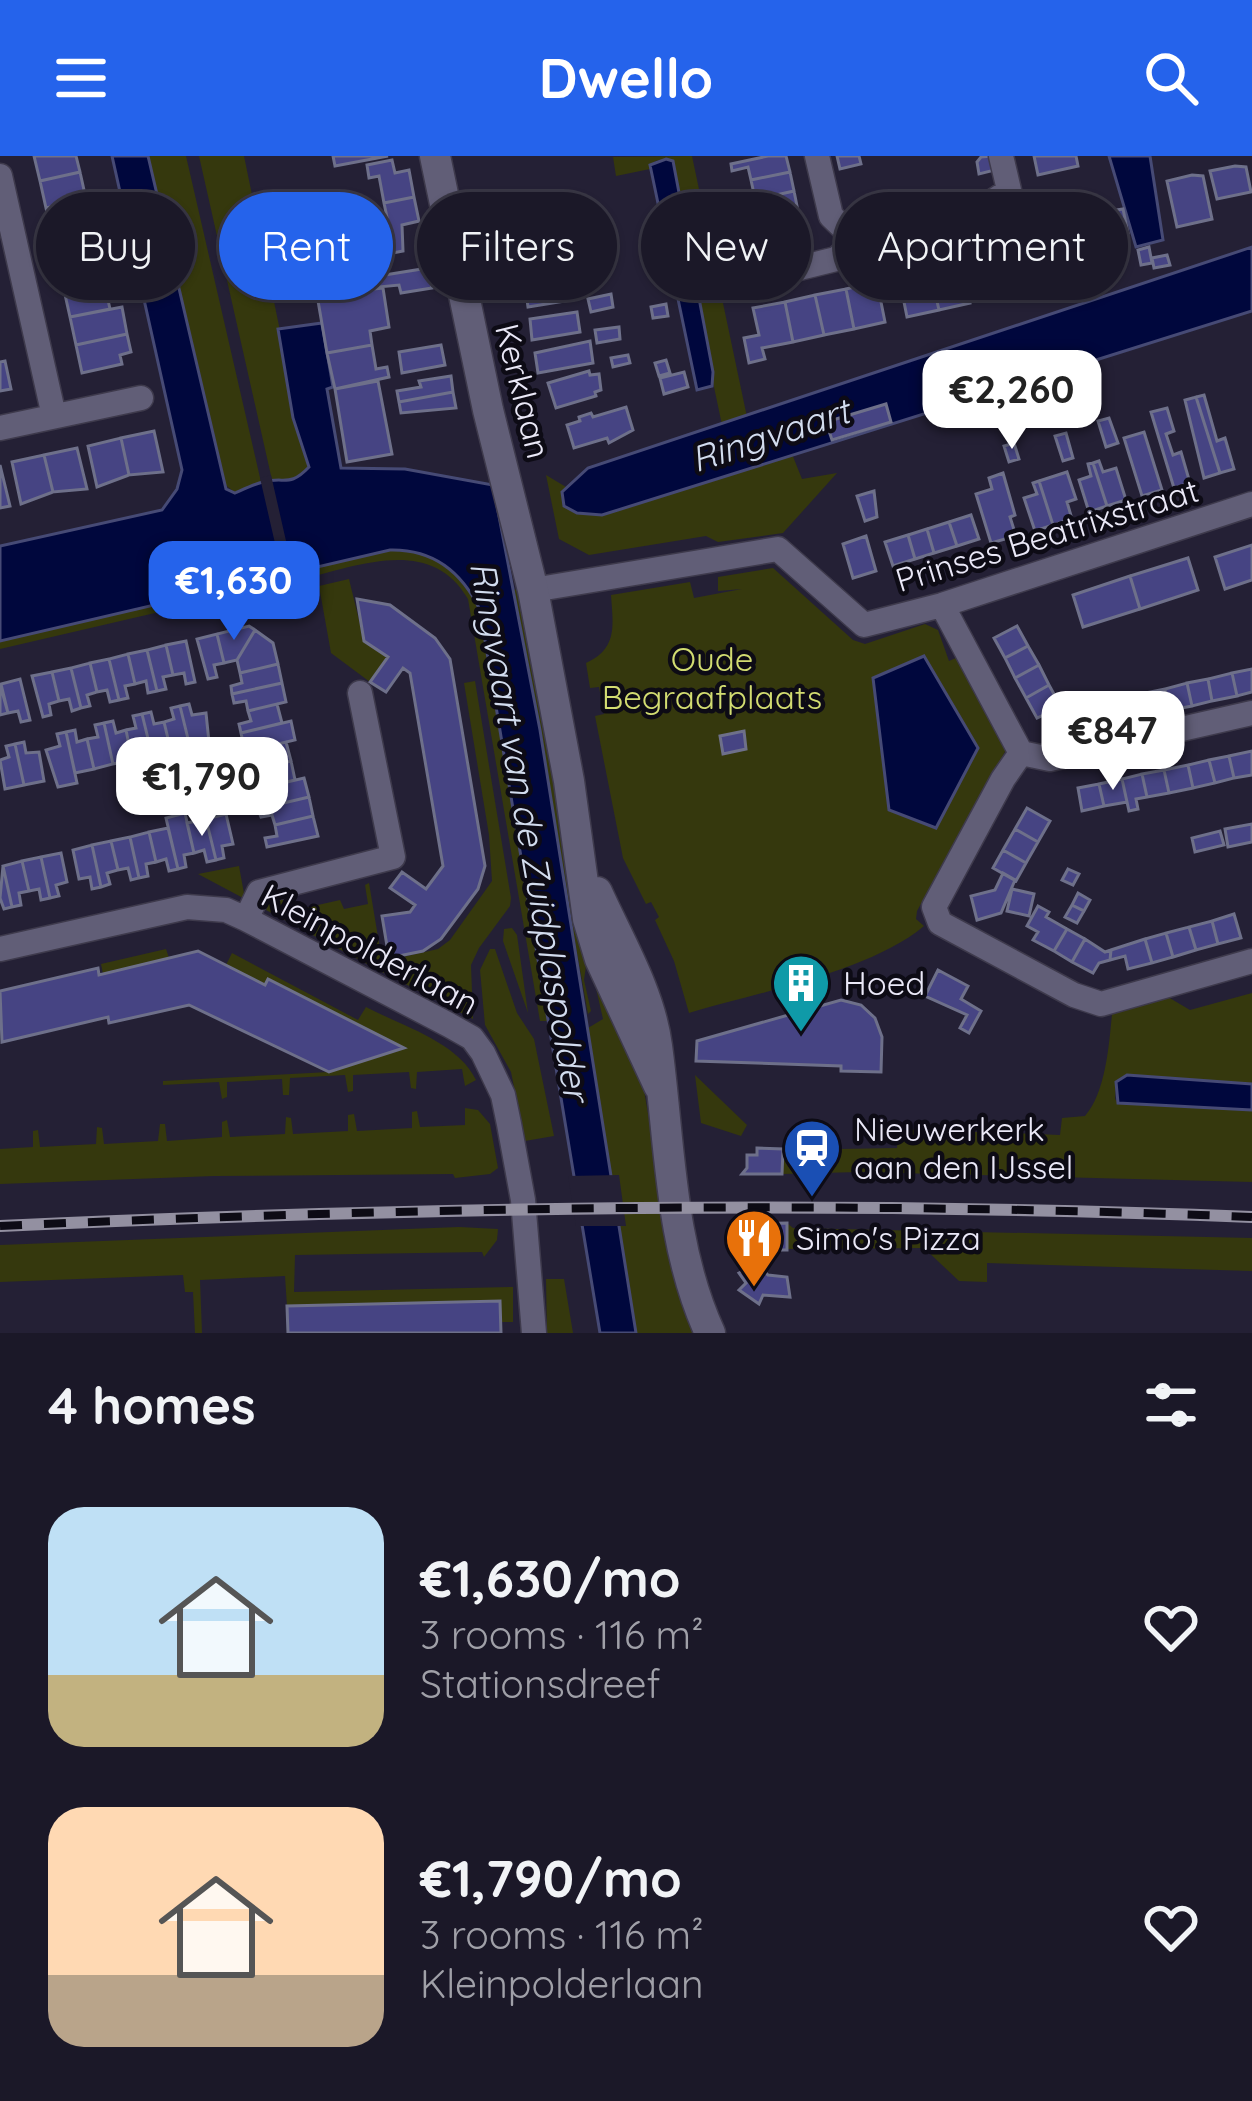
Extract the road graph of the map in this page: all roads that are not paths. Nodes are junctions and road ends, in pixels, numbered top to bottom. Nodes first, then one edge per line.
1 (435, 156) edge
2 (453, 156) edge
3 (817, 156) edge
4 (1001, 156) edge
5 (0, 176) edge
6 (1007, 192) edge
7 (835, 220) edge
8 (141, 398) dead end
9 (54, 416) junction
10 (0, 428) edge
11 (514, 501) junction
12 (1252, 504) edge
13 (533, 590) junction
14 (943, 604) junction
15 (360, 693) dead end
16 (1252, 713) edge
17 (1022, 753) junction
18 (246, 919) junction
19 (0, 949) edge
20 (1252, 961) edge
21 (534, 1333) edge
22 (710, 1333) edge

1 - 11 street, Kerklaan
2 - 11 street, Kerklaan
3 - 7 street
4 - 6 street
5 - 9 street
8 - 9 street
9 - 10 street
11 - 13 street, Kerklaan
12 - 14 street, Prinses Beatrixstraat
13 - 14 street, Prinses Beatrixstraat
13 - 22 street, Kerklaan
14 - 17 street
15 - 18 street
16 - 17 street
17 - 20 street
18 - 19 street, Kleinpolderlaan
18 - 21 street, Kleinpolderlaan

